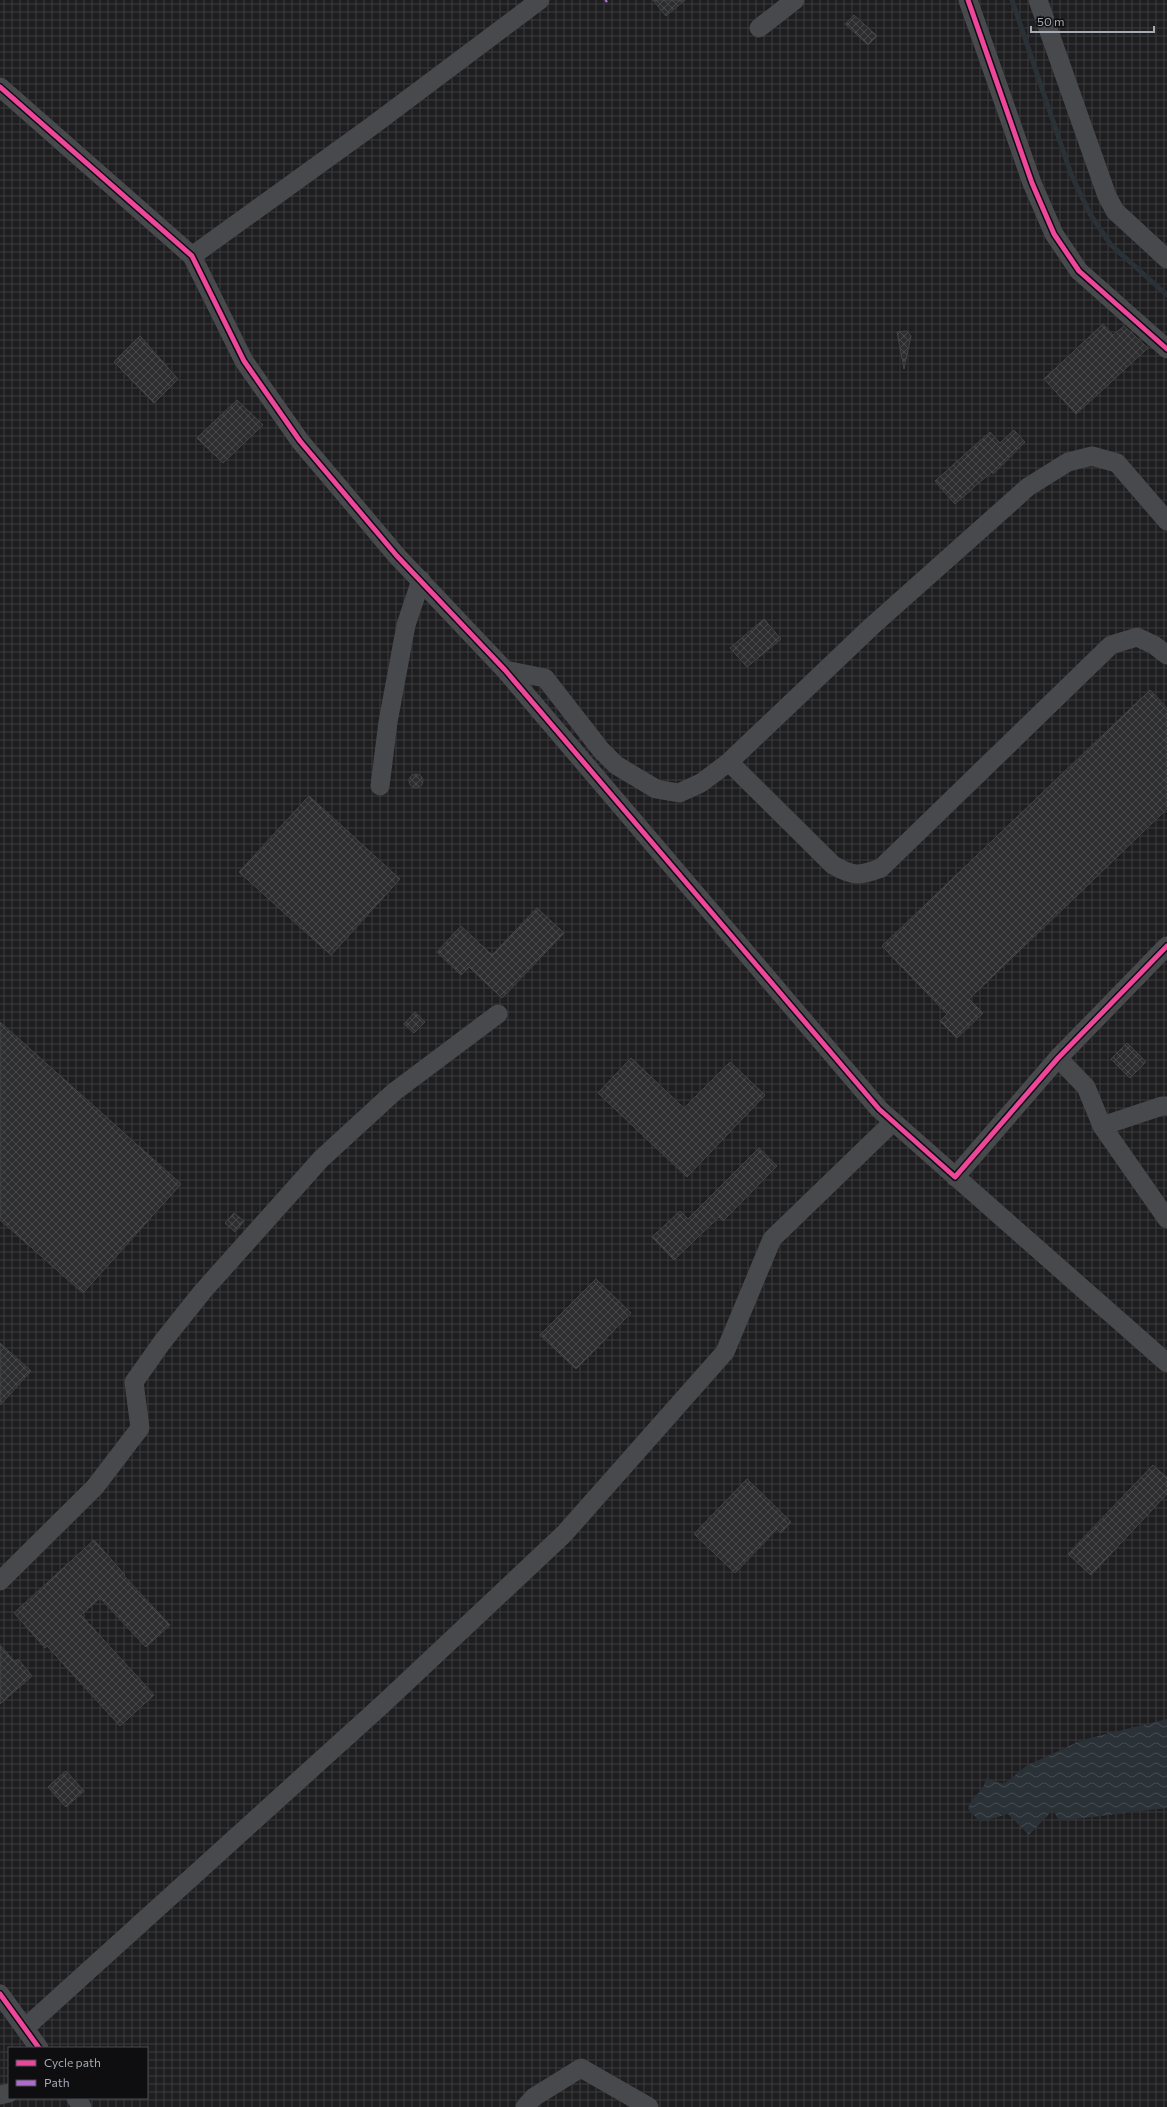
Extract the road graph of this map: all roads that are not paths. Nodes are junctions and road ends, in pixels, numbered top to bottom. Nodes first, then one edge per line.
1 (540, 0) edge
2 (795, 0) edge
3 (968, 0) edge
4 (1038, 0) edge
5 (759, 28) dead end
6 (0, 87) edge
7 (192, 256) junction
8 (1167, 259) edge
9 (1167, 349) edge
10 (1167, 521) edge
11 (421, 580) junction
12 (1167, 655) edge
13 (505, 670) junction
14 (729, 762) junction
15 (380, 786) dead end
16 (1167, 946) edge
17 (498, 1014) dead end
18 (1058, 1058) junction
19 (1167, 1106) edge
20 (893, 1122) junction
21 (1102, 1126) junction
22 (955, 1177) junction
23 (1167, 1219) edge
24 (1167, 1362) edge
25 (0, 1581) edge
26 (0, 1994) edge
27 (24, 2028) junction
28 (38, 2047) edge
29 (525, 2107) edge
30 (649, 2107) edge

1 - 7 street
2 - 5 street
3 - 9 street
4 - 8 street
6 - 7 street
7 - 11 street
10 - 14 street
11 - 13 street
11 - 15 street
12 - 14 street
13 - 14 street
13 - 20 street
16 - 18 street
17 - 25 street
18 - 21 street
18 - 22 street
19 - 21 street
20 - 22 street
20 - 27 street
21 - 23 street
22 - 24 street
26 - 27 street
27 - 28 street
29 - 30 street

